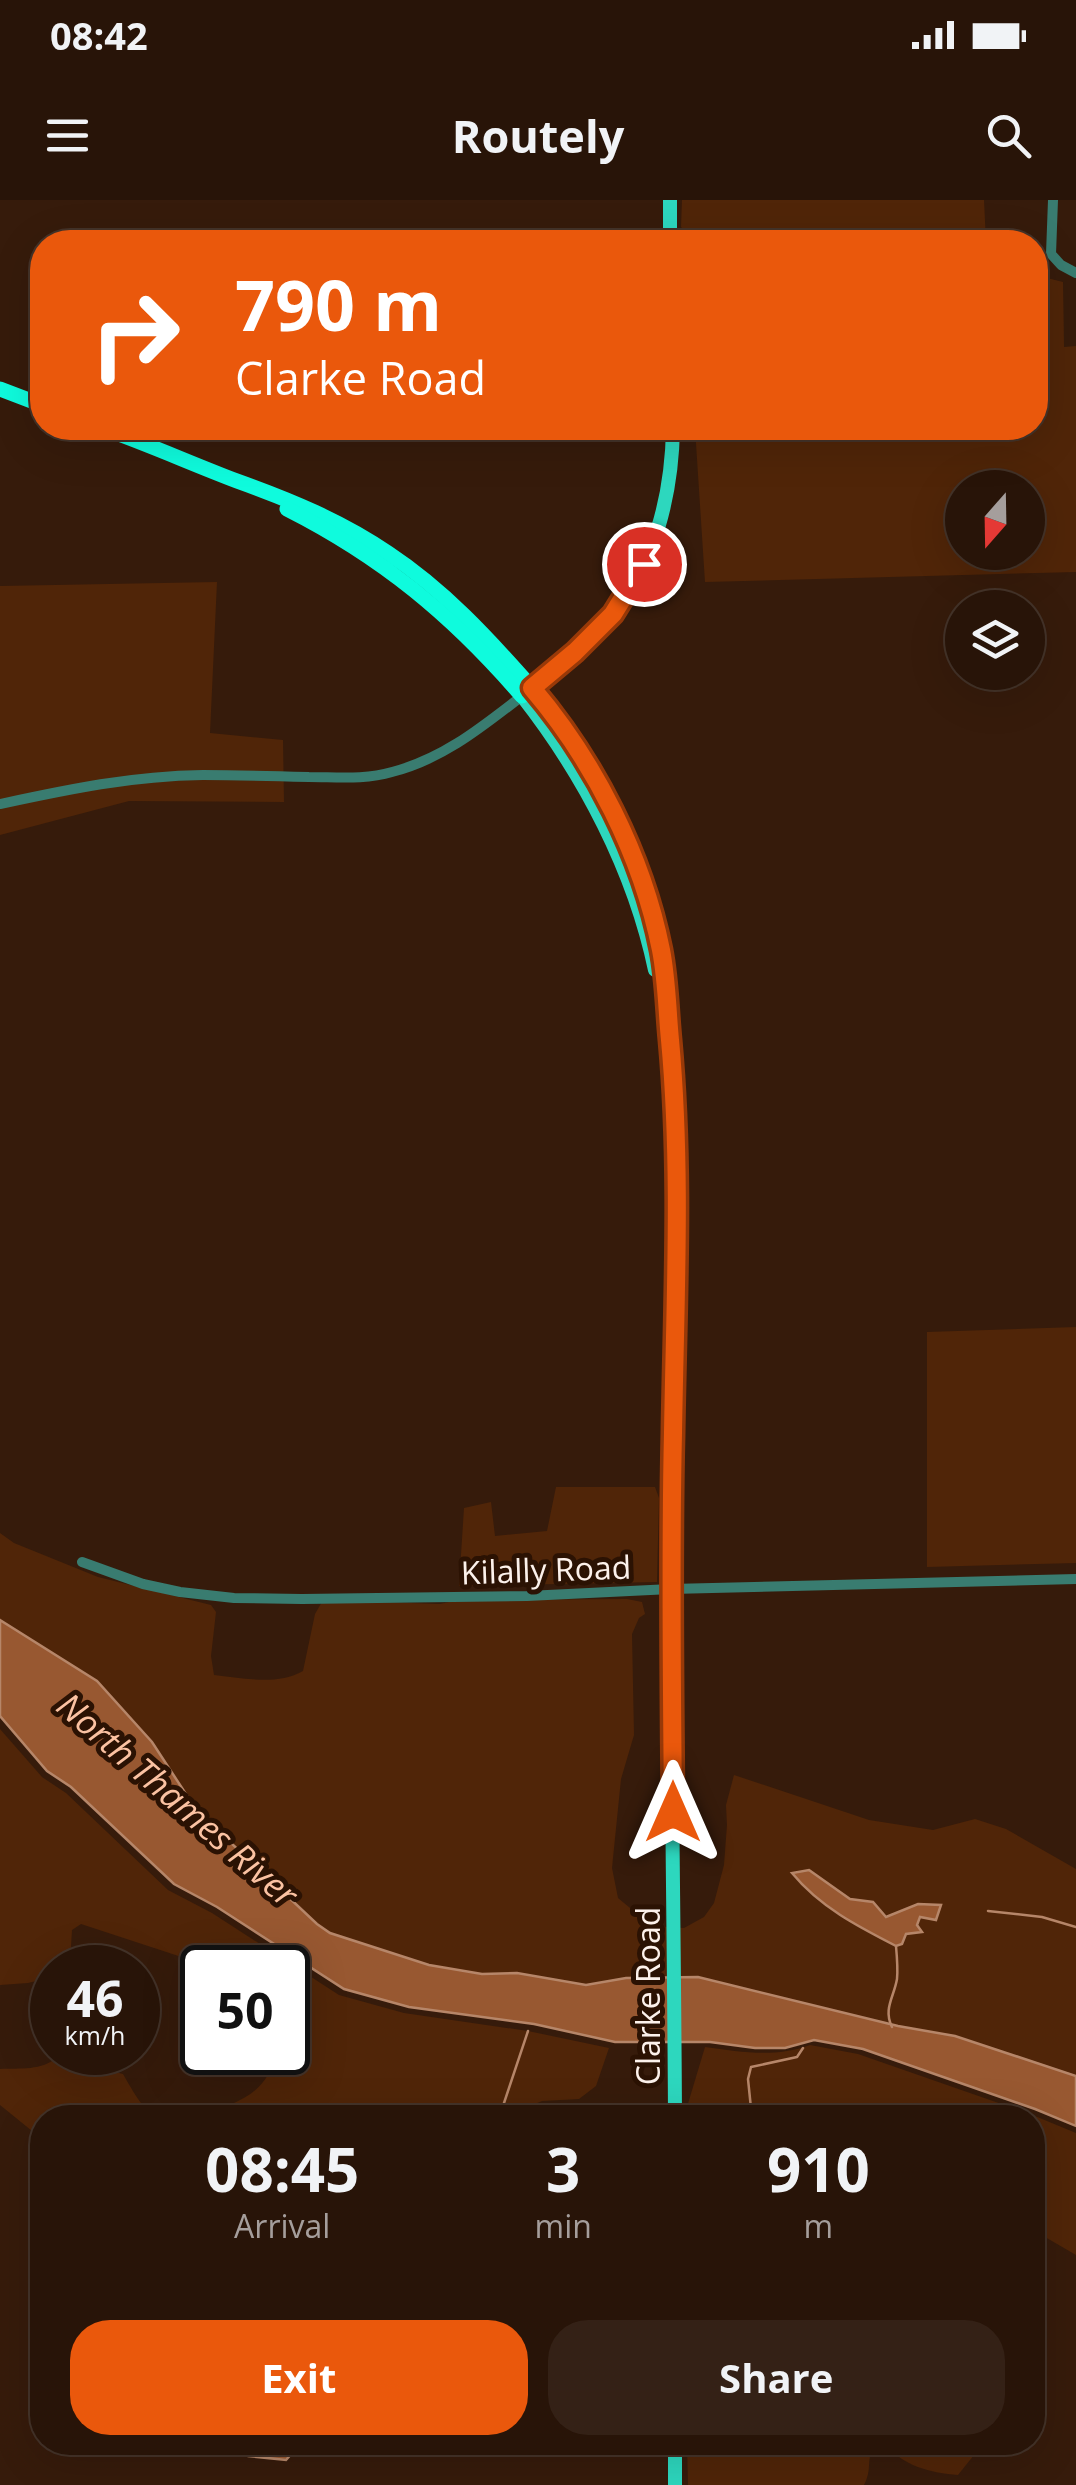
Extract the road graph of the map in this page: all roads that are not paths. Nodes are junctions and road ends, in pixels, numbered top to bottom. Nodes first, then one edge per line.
1 (670, 200) edge
2 (1053, 200) edge
3 (670, 230) edge
4 (1076, 273) edge
5 (0, 390) edge
6 (30, 401) edge
7 (133, 440) edge
8 (672, 440) edge
9 (527, 692) junction
10 (0, 804) edge
11 (82, 1562) dead end
12 (1076, 1578) edge
13 (672, 1590) junction
14 (674, 2105) edge
15 (675, 2455) edge
16 (675, 2485) edge

1 - 3 main road
2 - 4 street
5 - 6 highway
7 - 9 highway
8 - 9 main road
9 - 10 street
9 - 13 main road, Clarke Road
11 - 13 street, Kilally Road
12 - 13 street, Kilally Road
13 - 14 main road, Clarke Road
15 - 16 main road

